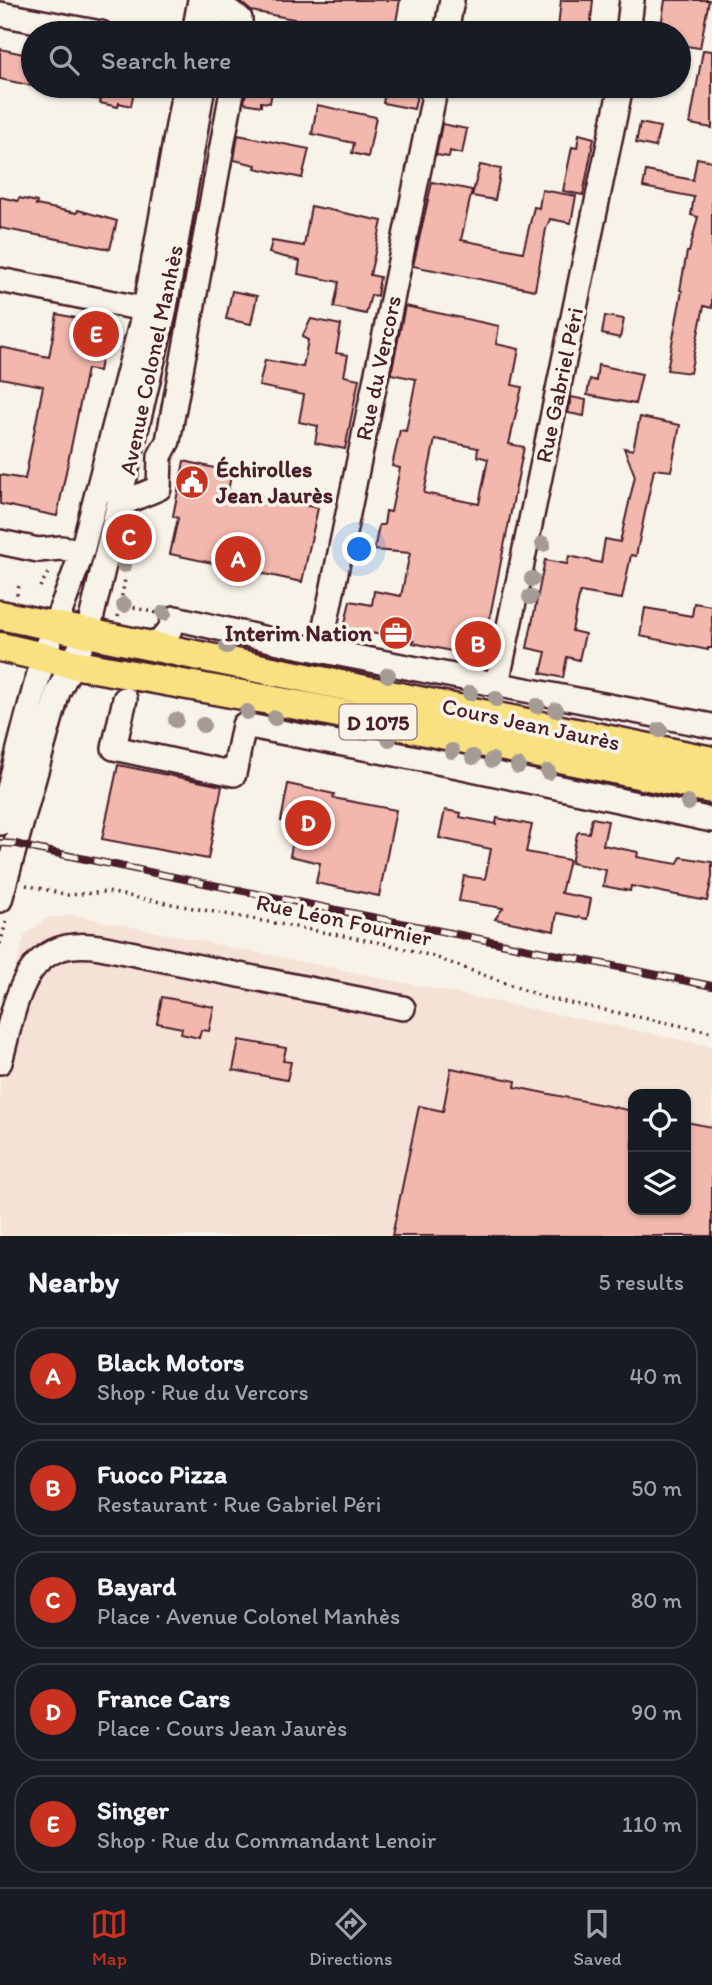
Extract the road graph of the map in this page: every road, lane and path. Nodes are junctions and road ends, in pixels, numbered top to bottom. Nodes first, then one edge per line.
1 (452, 0) edge
2 (632, 0) edge
3 (212, 1) edge
4 (0, 14) edge
5 (37, 21) edge
6 (201, 21) edge
7 (212, 21) edge
8 (240, 21) edge
9 (448, 21) edge
10 (629, 21) edge
11 (183, 98) edge
12 (200, 98) edge
13 (231, 98) edge
14 (434, 98) edge
15 (619, 98) edge
16 (0, 280) edge
17 (155, 311) junction
18 (126, 378) junction
19 (121, 497) junction
20 (0, 542) edge
21 (82, 551) junction
22 (96, 597) junction
23 (0, 615) edge
24 (175, 618) junction
25 (54, 625) junction
26 (88, 632) junction
27 (293, 645) junction
28 (156, 646) junction
29 (0, 647) edge
30 (320, 650) junction
31 (43, 658) junction
32 (73, 664) junction
33 (268, 670) junction
34 (497, 684) junction
35 (125, 699) dead end
36 (308, 707) junction
37 (712, 726) edge
38 (329, 740) junction
39 (712, 761) edge
40 (712, 789) edge
41 (712, 820) edge
42 (0, 823) edge
43 (1, 892) edge
44 (403, 1008) dead end
45 (712, 1032) edge
46 (0, 1062) edge

1 - 9 street
2 - 10 street
3 - 6 street
3 - 7 street
3 - 8 street
4 - 5 street
11 - 17 street, Avenue Colonel Manhès
12 - 17 street, Avenue Colonel Manhès
13 - 19 street
14 - 30 street, Rue du Vercors
15 - 34 street, Rue Gabriel Péri
16 - 17 street
17 - 18 street, Avenue Colonel Manhès
17 - 19 street, Avenue Colonel Manhès
18 - 19 street
18 - 21 street, Avenue Colonel Manhès
19 - 22 street, Avenue Colonel Manhès
20 - 21 street
21 - 25 street, Avenue Colonel Manhès
22 - 24 path
22 - 26 street, Avenue Colonel Manhès
23 - 25 main road, Cours Jean Jaurès / D 1075
24 - 27 street, Cours Jean Jaurès
24 - 28 street
25 - 26 main road, Cours Jean Jaurès / D 1075
25 - 31 street, Avenue Colonel Manhès
26 - 28 main road, Cours Jean Jaurès / D 1075
26 - 32 street, Avenue Colonel Manhès
27 - 30 street, Cours Jean Jaurès
27 - 33 street
28 - 33 main road, Cours Jean Jaurès / D 1075
29 - 31 main road, Cours Jean Jaurès / D 1075
30 - 34 street, Cours Jean Jaurès
31 - 32 main road, Cours Jean Jaurès / D 1075
31 - 42 street, Avenue Colonel Manhès
32 - 36 main road, Cours Jean Jaurès / D 1075
32 - 43 street, Avenue Colonel Manhès
33 - 39 main road, Cours Jean Jaurès / D 1075
34 - 37 street, Cours Jean Jaurès
35 - 38 street
36 - 38 street
36 - 40 main road, Cours Jean Jaurès / D 1075
38 - 41 street
43 - 45 path, Rue Léon Fournier
44 - 46 street

